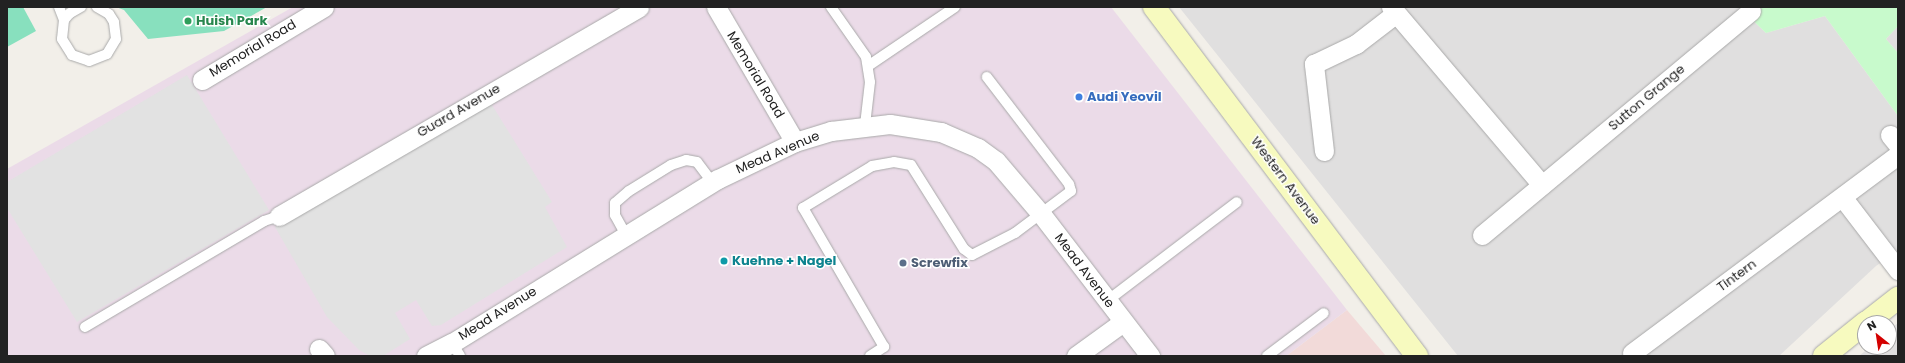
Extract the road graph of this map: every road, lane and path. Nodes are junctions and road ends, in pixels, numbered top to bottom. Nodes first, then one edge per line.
1 (59, 7) edge
2 (80, 7) edge
3 (98, 7) edge
4 (324, 7) edge
5 (639, 7) edge
6 (716, 7) edge
7 (831, 7) edge
8 (955, 7) edge
9 (1154, 7) edge
10 (1393, 10) edge
11 (1751, 11) dead end
12 (64, 20) junction
13 (868, 66) junction
14 (988, 77) dead end
15 (202, 80) dead end
16 (865, 125) junction
17 (795, 142) junction
18 (1324, 151) dead end
19 (1898, 155) edge
20 (712, 182) junction
21 (1542, 185) junction
22 (1843, 198) junction
23 (1237, 202) dead end
24 (1042, 215) junction
25 (279, 216) joint
26 (626, 235) junction
27 (1482, 235) dead end
28 (1898, 270) edge
29 (1898, 298) edge
30 (1107, 301) junction
31 (1324, 313) dead end
32 (1876, 315) edge
33 (1123, 322) junction
34 (85, 327) dead end
35 (1857, 329) edge
36 (456, 350) edge
37 (1632, 353) dead end
38 (426, 356) edge
39 (870, 356) edge
40 (1076, 356) edge
41 (1150, 356) edge
42 (1267, 356) edge
43 (1417, 356) edge
44 (1824, 356) edge

1 - 12 lane
2 - 12 lane
3 - 12 lane
4 - 15 street, Memorial Road
5 - 25 street, Guard Avenue
6 - 17 street, Memorial Road
7 - 13 lane
8 - 13 lane
9 - 43 street, Western Avenue
10 - 18 street
10 - 21 street
11 - 21 street, Sutton Grange
13 - 16 lane
14 - 24 lane
16 - 17 street, Mead Avenue
16 - 24 street, Mead Avenue
17 - 20 street, Mead Avenue
19 - 22 street, Tintern
20 - 26 street, Mead Avenue
20 - 26 lane
21 - 27 street, Sutton Grange
22 - 28 street
22 - 37 street, Tintern
23 - 30 lane
24 - 30 street, Mead Avenue
24 - 39 lane
25 - 34 lane
26 - 36 street, Mead Avenue
29 - 32 street
30 - 33 street, Mead Avenue
31 - 42 lane
33 - 40 street
33 - 41 street, Mead Avenue
35 - 44 street
36 - 38 street, Mead Avenue

